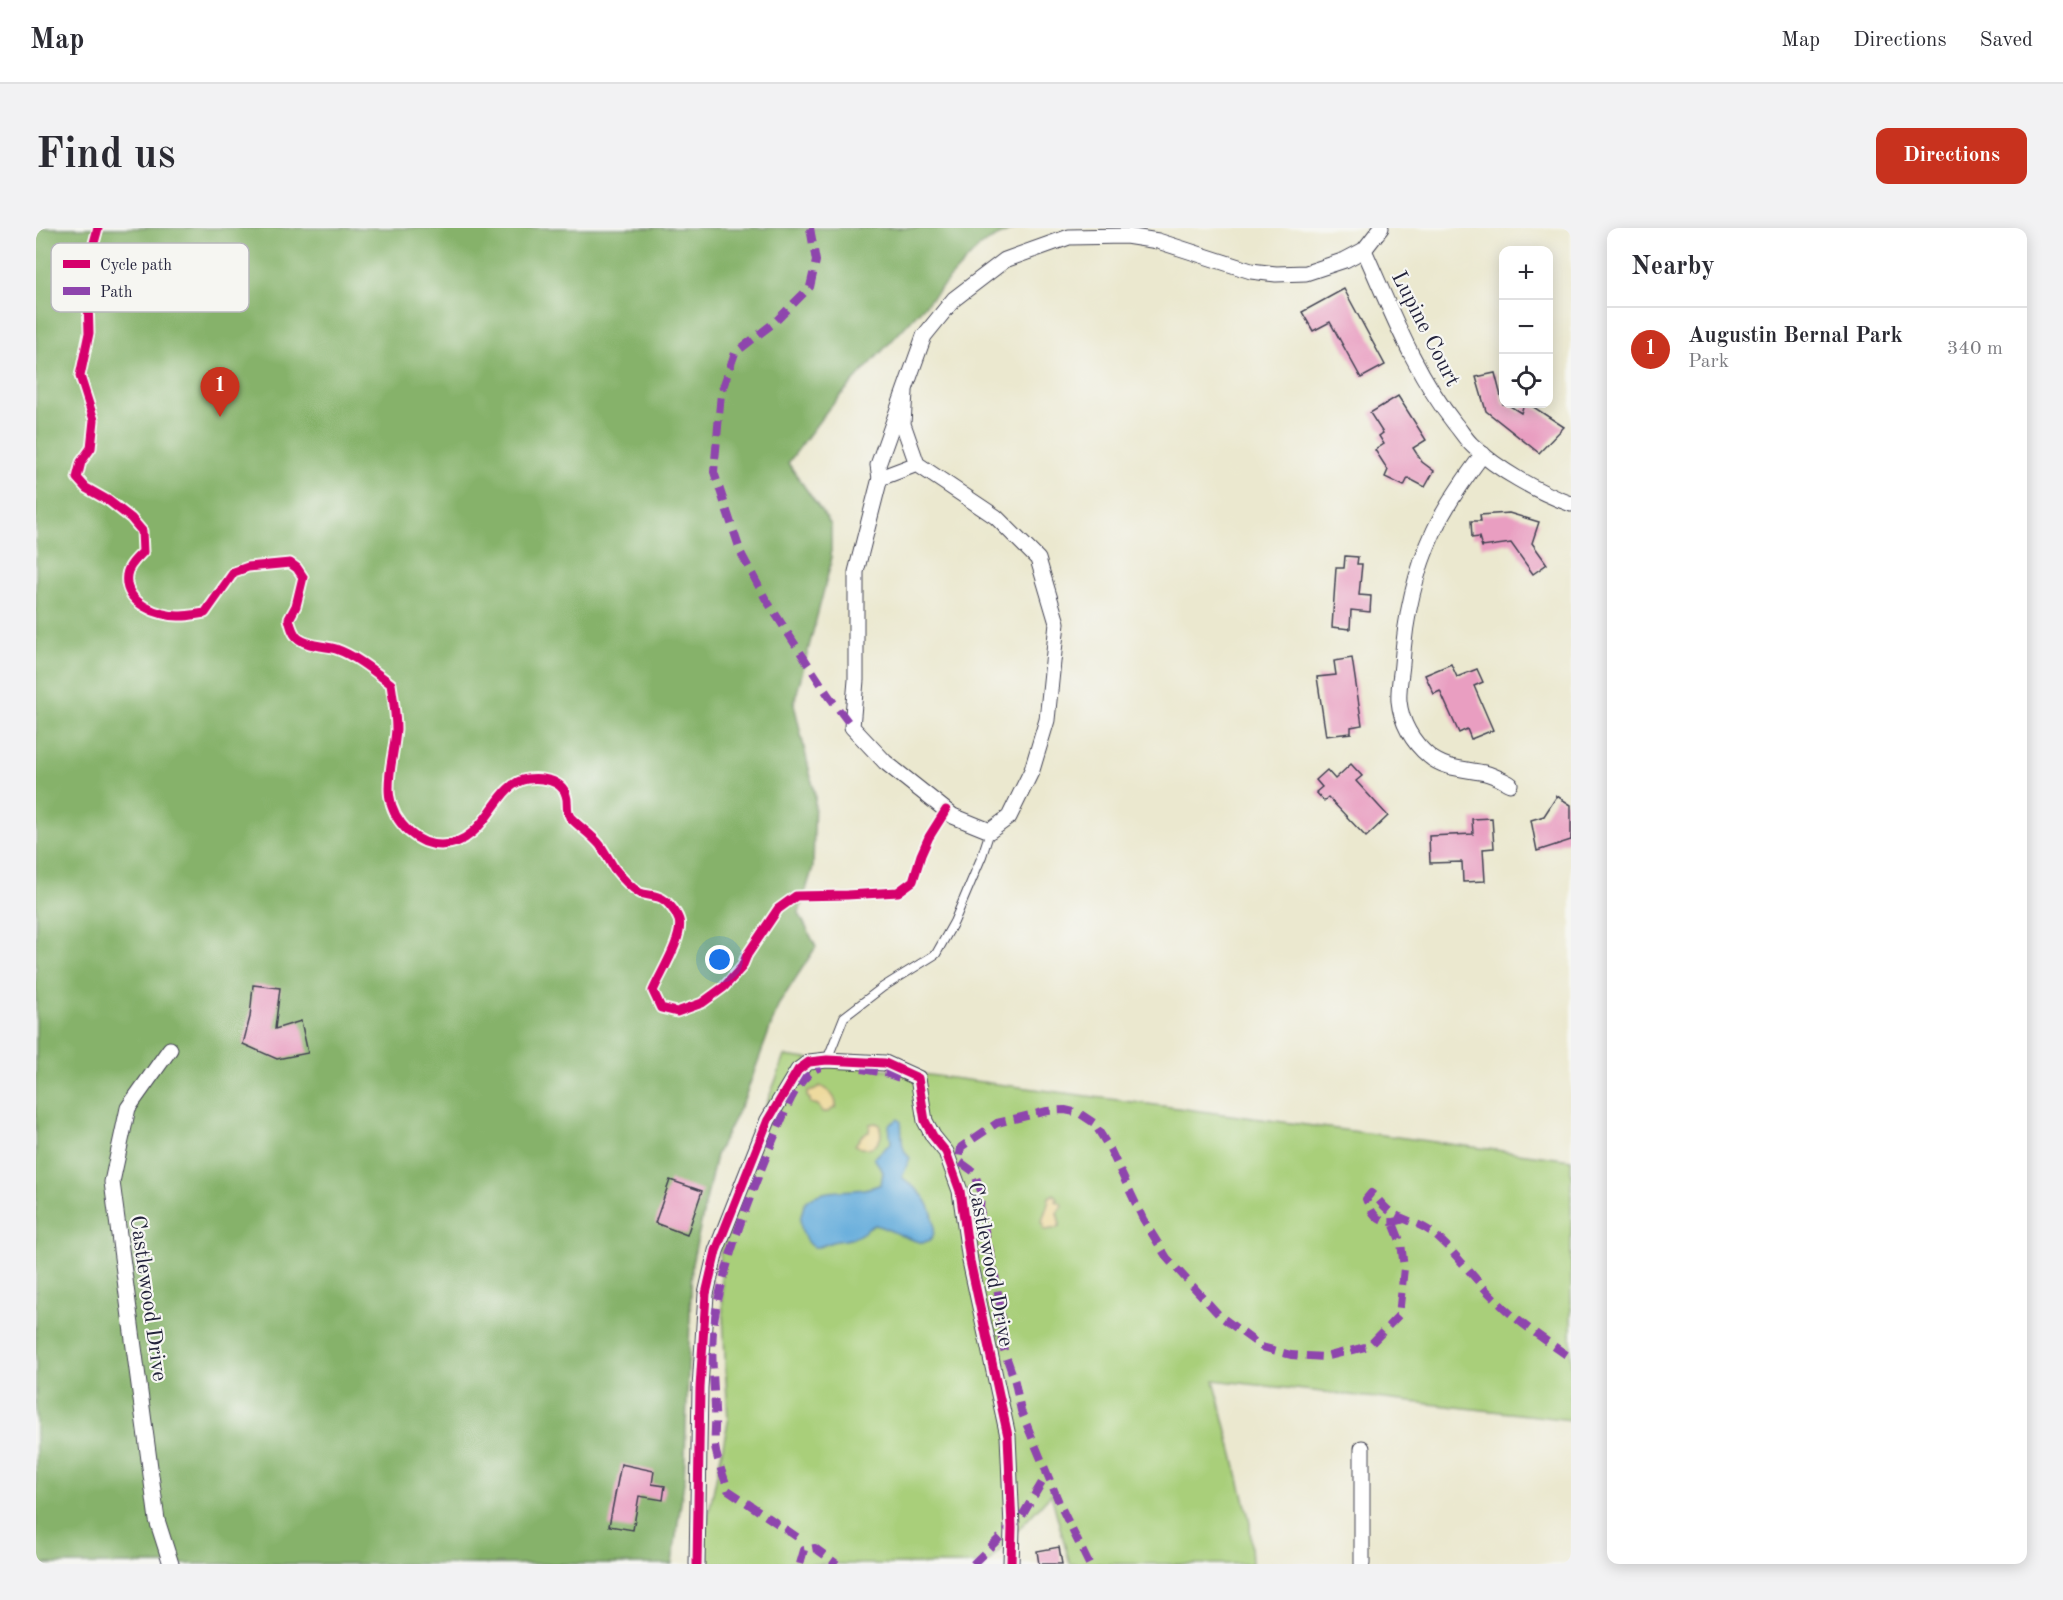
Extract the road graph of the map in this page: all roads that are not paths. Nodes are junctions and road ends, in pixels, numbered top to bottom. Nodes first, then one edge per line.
1 (1381, 228) edge
2 (1364, 250) junction
3 (905, 392) junction
4 (1483, 454) junction
5 (917, 464) junction
6 (880, 478) junction
7 (1571, 504) edge
8 (1510, 783) dead end
9 (990, 831) junction
10 (170, 1049) dead end
11 (827, 1060) junction
12 (1362, 1448) dead end
13 (171, 1564) edge
14 (697, 1564) edge
15 (1011, 1564) edge
16 (1362, 1564) edge

1 - 2 street
2 - 3 street
2 - 4 street, Lupine Court
3 - 5 street
3 - 6 street
4 - 7 street, Lupine Court
4 - 8 street
5 - 6 street
5 - 9 street
6 - 9 street
9 - 11 lane
10 - 13 street, Castlewood Drive
11 - 14 street, Castlewood Drive
11 - 15 street, Castlewood Drive
12 - 16 street

